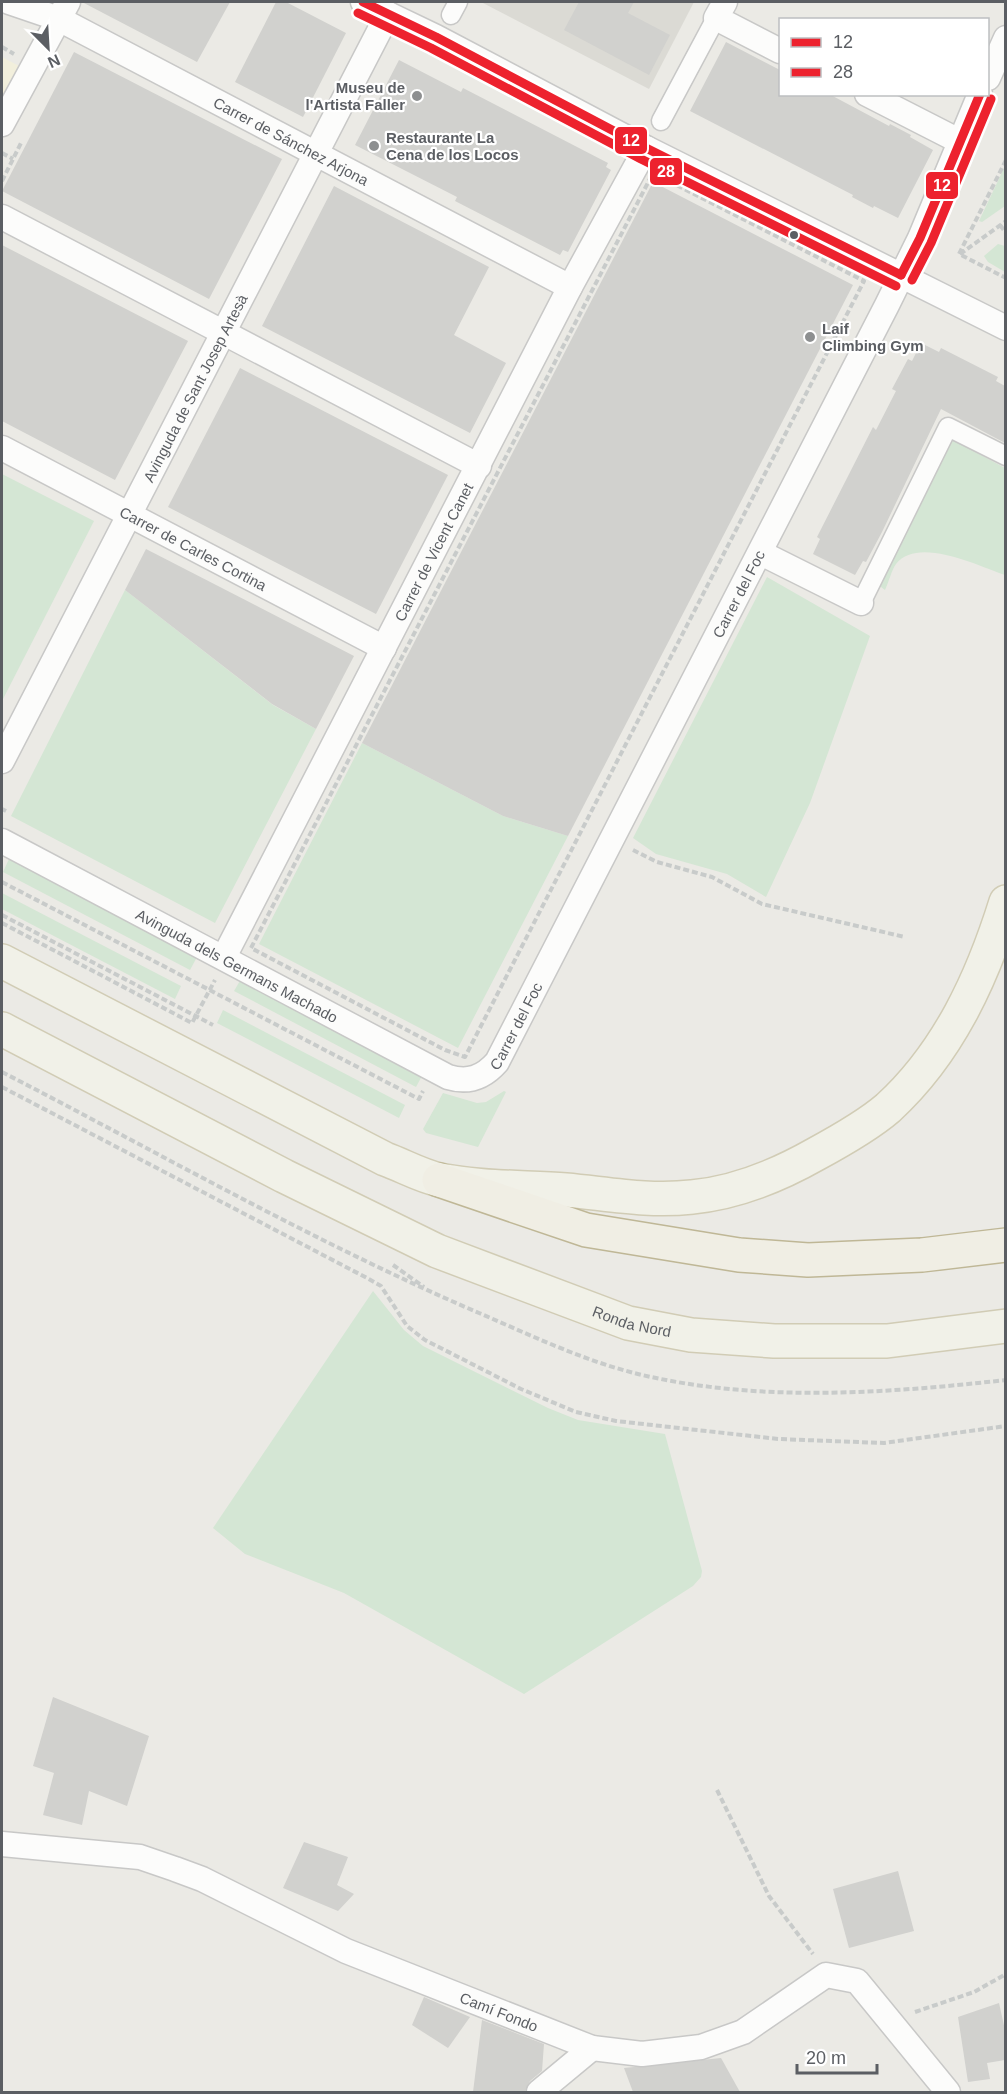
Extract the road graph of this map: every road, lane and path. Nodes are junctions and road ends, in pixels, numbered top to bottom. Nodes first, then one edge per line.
1 (9, 2) edge
2 (363, 2) edge
3 (64, 10) edge
4 (720, 10) edge
5 (388, 14) junction
6 (2, 18) edge
7 (1005, 38) edge
8 (779, 50) edge
9 (989, 74) edge
10 (871, 96) edge
11 (979, 96) edge
12 (661, 121) dead end
13 (2, 124) edge
14 (959, 141) junction
15 (646, 148) junction
16 (315, 152) junction
17 (2, 153) edge
18 (13, 159) dead end
19 (1005, 160) edge
20 (2, 217) edge
21 (1005, 221) edge
22 (1000, 225) junction
23 (1005, 233) edge
24 (959, 254) junction
25 (901, 275) junction
26 (1005, 278) edge
27 (570, 287) junction
28 (1005, 328) edge
29 (223, 333) junction
30 (2, 448) edge
31 (1005, 456) edge
32 (479, 466) junction
33 (129, 513) junction
34 (761, 553) junction
35 (861, 603) joint
36 (384, 648) junction
37 (2, 761) edge
38 (11, 801) dead end
39 (4, 810) edge
40 (2, 829) edge
41 (613, 837) junction
42 (2, 882) edge
43 (1005, 902) edge
44 (2, 915) edge
45 (2, 922) edge
46 (905, 938) dead end
47 (2, 961) edge
48 (220, 968) junction
49 (210, 990) junction
50 (195, 1016) junction
51 (213, 1025) dead end
52 (2, 1029) edge
53 (440, 1060) junction
54 (2, 1072) edge
55 (476, 1079) joint
56 (2, 1087) edge
57 (439, 1180) junction
58 (1005, 1245) edge
59 (429, 1292) dead end
60 (1005, 1326) edge
61 (1005, 1426) edge
62 (717, 1790) dead end
63 (2, 1844) edge
64 (1005, 1974) edge
65 (826, 1975) junction
66 (892, 2020) junction
67 (592, 2048) junction
68 (539, 2092) edge
69 (948, 2092) edge

1 - 3 street, Carrer de Sánchez Arjona
1 - 6 street
2 - 5 street
3 - 13 street
3 - 16 street, Carrer de Sánchez Arjona
4 - 8 street
4 - 12 street
5 - 15 street
5 - 16 street, Avinguda de Sant Josep Artesà
7 - 9 street
10 - 14 street
11 - 14 street, Carrer del Foc
14 - 25 street, Carrer del Foc
15 - 25 street
15 - 27 street, Carrer de Vicent Canet
16 - 27 street, Carrer de Sánchez Arjona
16 - 29 street, Avinguda de Sant Josep Artesà
17 - 18 path
19 - 24 path
20 - 29 street
21 - 22 path
22 - 23 path
22 - 24 path
24 - 26 path
25 - 28 street
25 - 34 street, Carrer del Foc
27 - 32 street, Carrer de Vicent Canet
29 - 32 street
29 - 33 street, Avinguda de Sant Josep Artesà
30 - 33 street, Carrer de Carles Cortina
31 - 35 street
32 - 36 street, Carrer de Vicent Canet
33 - 36 street, Carrer de Carles Cortina
33 - 37 street, Avinguda de Sant Josep Artesà
34 - 35 street
34 - 41 street, Carrer del Foc
36 - 48 street, Carrer de Vicent Canet
38 - 39 path
39 - 40 path
40 - 48 street, Avinguda dels Germans Machado
41 - 46 path
41 - 55 street, Carrer del Foc
42 - 49 path
43 - 57 main road
44 - 50 path
45 - 50 path
47 - 57 main road
48 - 49 path
48 - 53 street, Avinguda dels Germans Machado
49 - 50 path
49 - 53 path
50 - 51 path
52 - 60 main road, Ronda Nord
53 - 53 path
53 - 55 street, Avinguda dels Germans Machado
54 - 59 path
56 - 61 path
57 - 58 highway
62 - 65 path
63 - 67 street, Camí Fondo
64 - 66 path
65 - 66 street
65 - 67 street, Camí Fondo
66 - 69 street
67 - 68 street

